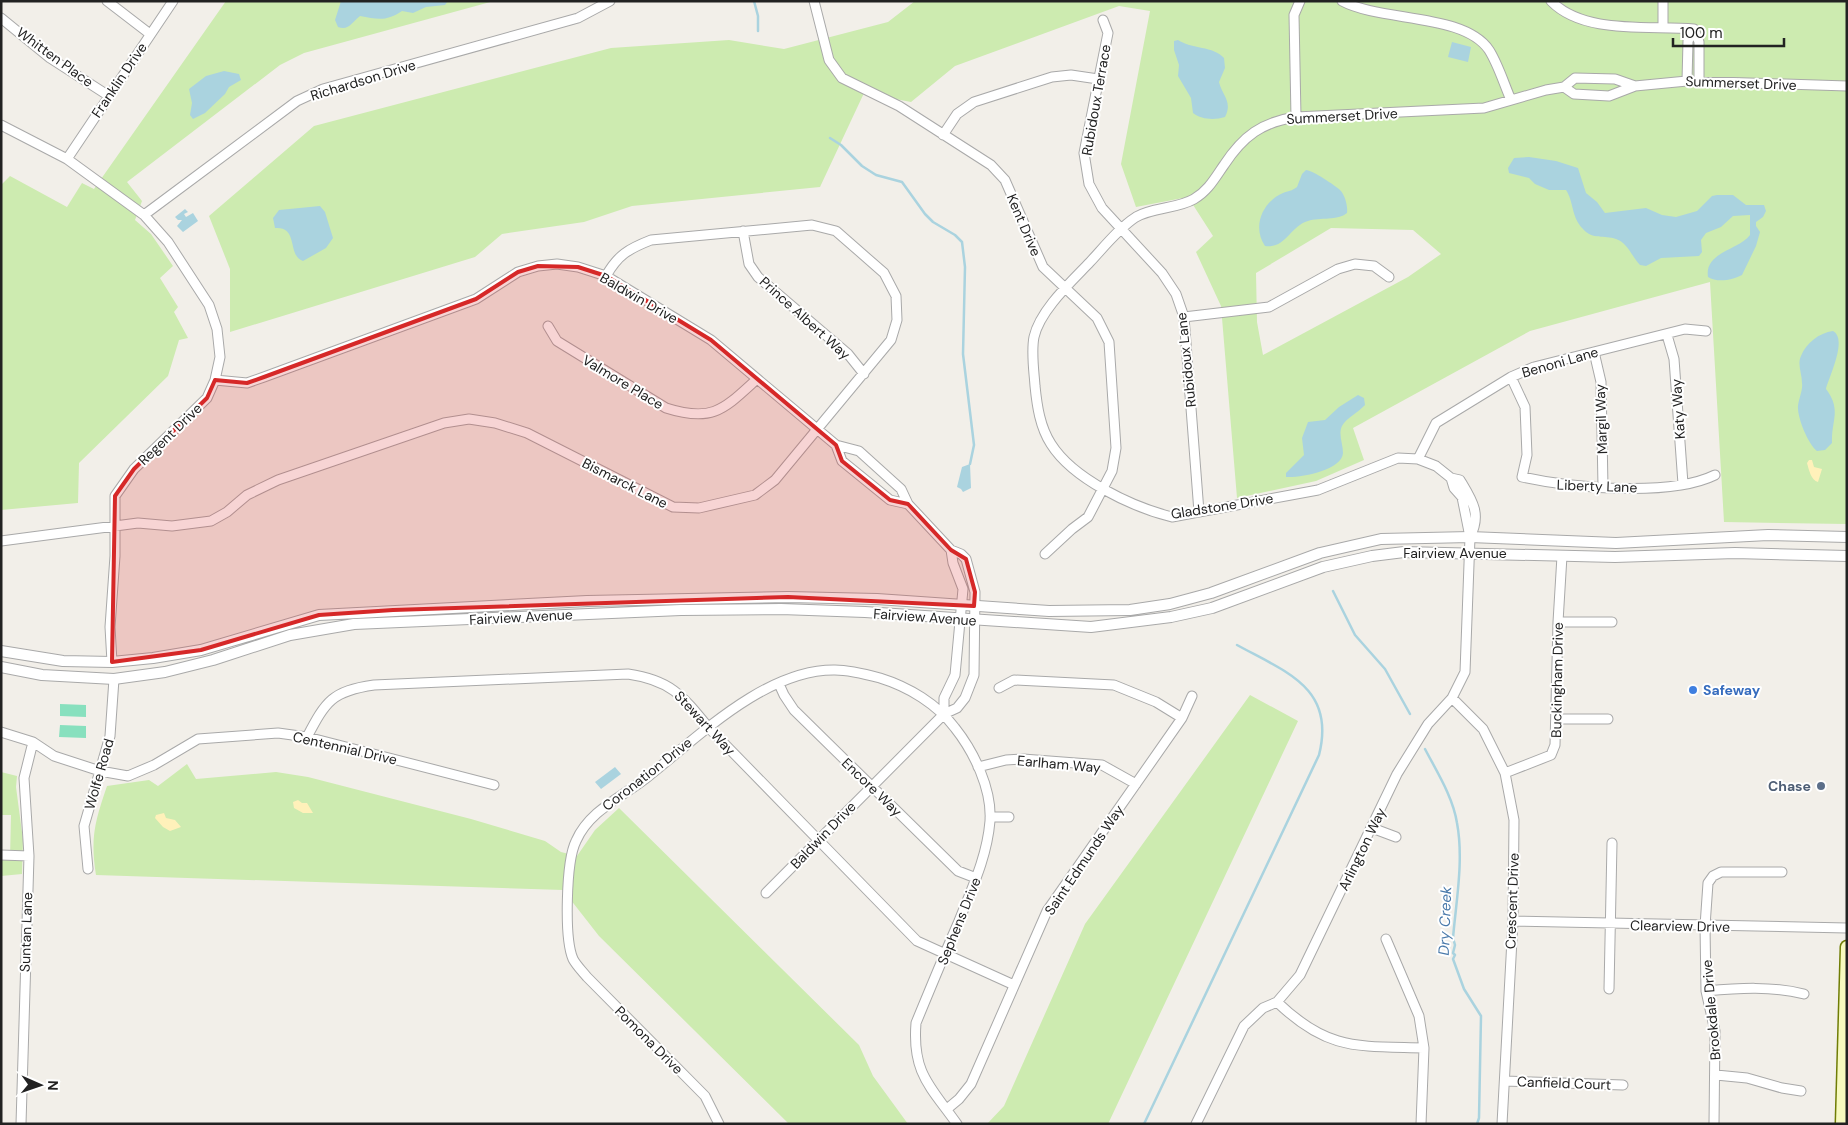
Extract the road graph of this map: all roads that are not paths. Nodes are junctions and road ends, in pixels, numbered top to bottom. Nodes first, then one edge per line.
1 (107, 1) edge
2 (173, 1) edge
3 (610, 1) edge
4 (814, 1) edge
5 (1300, 1) edge
6 (1342, 1) edge
7 (1551, 1) edge
8 (1663, 1) edge
9 (1, 18) edge
10 (1103, 20) dead end
11 (1663, 26) junction
12 (1694, 29) junction
13 (150, 34) junction
14 (1688, 50) junction
15 (1699, 50) junction
16 (1098, 79) junction
17 (1687, 81) junction
18 (1699, 81) junction
19 (1636, 86) junction
20 (1847, 86) edge
21 (1564, 87) junction
22 (109, 96) junction
23 (1510, 100) junction
24 (1296, 117) junction
25 (1, 125) edge
26 (943, 135) junction
27 (67, 159) junction
28 (144, 215) junction
29 (1122, 229) junction
30 (743, 231) junction
31 (606, 276) junction
32 (1389, 277) dead end
33 (1065, 288) junction
34 (1184, 317) junction
35 (548, 326) dead end
36 (1706, 331) dead end
37 (1667, 335) junction
38 (1594, 352) junction
39 (864, 374) junction
40 (1511, 377) junction
41 (757, 379) junction
42 (215, 380) junction
43 (818, 430) junction
44 (836, 445) junction
45 (1418, 459) junction
46 (1715, 475) dead end
47 (1684, 484) junction
48 (1603, 487) junction
49 (1104, 488) junction
50 (908, 504) junction
51 (1199, 512) junction
52 (115, 526) junction
53 (1470, 537) junction
54 (1847, 537) edge
55 (1, 541) edge
56 (952, 550) junction
57 (1470, 552) junction
58 (1045, 554) dead end
59 (1562, 556) junction
60 (1847, 556) edge
61 (961, 605) junction
62 (974, 606) junction
63 (960, 620) junction
64 (973, 620) junction
65 (1558, 622) junction
66 (1612, 622) dead end
67 (1, 651) edge
68 (112, 662) junction
69 (1, 667) edge
70 (114, 679) junction
71 (779, 684) junction
72 (999, 688) dead end
73 (1192, 696) dead end
74 (1452, 698) junction
75 (944, 714) junction
76 (1182, 718) junction
77 (1556, 719) junction
78 (1608, 719) dead end
79 (708, 727) junction
80 (1, 732) edge
81 (307, 737) junction
82 (33, 742) junction
83 (978, 767) junction
84 (100, 772) junction
85 (1505, 773) junction
86 (494, 784) dead end
87 (1136, 784) junction
88 (870, 787) junction
89 (1009, 816) dead end
90 (990, 817) junction
91 (1372, 828) junction
92 (1396, 837) dead end
93 (819, 840) junction
94 (1612, 843) dead end
95 (1, 855) edge
96 (29, 856) junction
97 (88, 869) dead end
98 (1782, 872) dead end
99 (976, 878) junction
100 (766, 893) dead end
101 (1512, 921) junction
102 (1611, 924) junction
103 (1705, 926) junction
104 (1847, 928) edge
105 (1386, 939) dead end
106 (1847, 947) edge
107 (944, 955) junction
108 (573, 959) joint
109 (1014, 985) junction
110 (1609, 989) dead end
111 (1706, 991) junction
112 (1804, 994) dead end
113 (1277, 1002) junction
114 (1424, 1048) junction
115 (1716, 1074) junction
116 (1505, 1081) junction
117 (1622, 1085) dead end
118 (1802, 1091) dead end
119 (946, 1109) junction
120 (21, 1124) edge
121 (719, 1124) edge
122 (957, 1124) edge
123 (1196, 1124) edge
124 (1421, 1124) edge
125 (1502, 1124) edge
126 (1714, 1124) edge
127 (1842, 1124) edge

1 - 13 street
2 - 13 street, Franklin Drive
3 - 28 street, Richardson Drive
4 - 26 street, Kent Drive
5 - 24 street
6 - 23 street
7 - 11 street
8 - 11 street
9 - 22 street, Whitten Place
10 - 16 street, Rubidoux Terrace
11 - 12 street
12 - 14 street
12 - 15 street
13 - 22 street, Franklin Drive
14 - 15 street
14 - 17 street
15 - 18 street
16 - 26 street
16 - 29 street, Rubidoux Terrace
17 - 18 street, Summerset Drive
17 - 19 street, Summerset Drive
18 - 20 street, Summerset Drive
19 - 21 street, Summerset Drive
19 - 21 street, Summerset Drive
21 - 23 street, Summerset Drive
22 - 27 street, Franklin Drive
23 - 24 street, Summerset Drive
24 - 29 street, Summerset Drive
25 - 27 street, Regent Drive
26 - 33 street, Kent Drive
27 - 28 street, Regent Drive
28 - 42 street, Regent Drive
29 - 33 street, Summerset Drive
29 - 34 street, Rubidoux Lane
30 - 31 street, Bismarck Lane
30 - 39 street, Prince Albert Way
30 - 39 street, Bismarck Lane
31 - 41 street, Baldwin Drive
31 - 42 street, Baldwin Drive
32 - 34 street
33 - 49 street, Kent Drive
33 - 49 street, Gladstone Drive
34 - 51 street, Rubidoux Lane
35 - 41 street, Valmore Place
36 - 37 street, Benoni Lane
37 - 38 street, Benoni Lane
37 - 47 street, Katy Way
38 - 40 street, Benoni Lane
38 - 48 street, Margil Way
39 - 43 street, Bismarck Lane
40 - 45 street, Benoni Lane
40 - 48 street, Liberty Lane
41 - 43 street, Baldwin Drive
42 - 52 street, Regent Drive
43 - 44 street, Baldwin Drive
43 - 52 street, Bismarck Lane
44 - 50 street, Baldwin Drive
44 - 50 street, Baldwin Drive
45 - 51 street, Gladstone Drive
45 - 53 street, Gladstone Drive
46 - 47 street, Liberty Lane
47 - 48 street, Liberty Lane
49 - 51 street, Gladstone Drive
49 - 58 street, Kent Drive
50 - 56 street, Baldwin Drive
52 - 55 street, Bismarck Lane
52 - 68 street, Regent Drive
53 - 54 street, Fairview Avenue
53 - 57 street, Gladstone Drive
53 - 62 street, Fairview Avenue
56 - 61 street
56 - 62 street, Baldwin Drive
57 - 59 street, Fairview Avenue
57 - 64 street, Fairview Avenue
57 - 74 street, Arlington Way
59 - 60 street, Fairview Avenue
59 - 65 street, Buckingham Drive
61 - 62 street, Fairview Avenue
61 - 63 street
61 - 68 street, Fairview Avenue
62 - 64 street, Baldwin Drive
63 - 64 street, Fairview Avenue
63 - 70 street, Fairview Avenue
63 - 75 street
64 - 75 street, Baldwin Drive
65 - 66 street
65 - 77 street, Buckingham Drive
67 - 68 street, Fairview Avenue
68 - 70 street
69 - 70 street, Fairview Avenue
70 - 84 street, Wolfe Road
71 - 75 street, Coronation Drive
71 - 79 street, Coronation Drive
71 - 88 street, Encore Way
72 - 76 street
73 - 76 street, Saint Edmunds Way
74 - 85 street, Crescent Drive
74 - 91 street, Arlington Way
75 - 83 street, Sephens Drive
75 - 88 street, Baldwin Drive
76 - 87 street, Saint Edmunds Way
77 - 78 street
77 - 85 street, Buckingham Drive
79 - 81 street, Stewart Way
79 - 93 street, Stewart Way
79 - 108 street, Coronation Drive
80 - 82 street, Centennial Drive
81 - 84 street, Centennial Drive
81 - 86 street, Centennial Drive
82 - 84 street, Centennial Drive
82 - 96 street, Suntan Lane
83 - 87 street, Earlham Way
83 - 90 street, Sephens Drive
84 - 97 street, Wolfe Road
85 - 101 street, Crescent Drive
87 - 109 street, Saint Edmunds Way
88 - 93 street, Baldwin Drive
88 - 99 street, Encore Way
89 - 90 street
90 - 99 street, Sephens Drive
91 - 92 street
91 - 113 street, Arlington Way
93 - 100 street, Baldwin Drive
93 - 107 street, Stewart Way
94 - 102 street
95 - 96 street
96 - 120 street, Suntan Lane
98 - 103 street, Brookdale Drive
99 - 107 street, Sephens Drive
101 - 102 street, Clearview Drive
101 - 116 street, Crescent Drive
102 - 103 street, Clearview Drive
102 - 110 street
103 - 104 street, Clearview Drive
103 - 111 street, Brookdale Drive
105 - 114 street
106 - 127 main road
107 - 109 street, Stewart Way
107 - 119 street, Sephens Drive
108 - 121 street, Pomona Drive
109 - 119 street, Saint Edmunds Way
111 - 112 street
111 - 115 street, Brookdale Drive
113 - 114 street
113 - 123 street, Arlington Way
114 - 124 street
115 - 118 street
115 - 126 street, Brookdale Drive
116 - 117 street, Canfield Court
116 - 125 street, Crescent Drive
119 - 122 street, Sephens Drive

